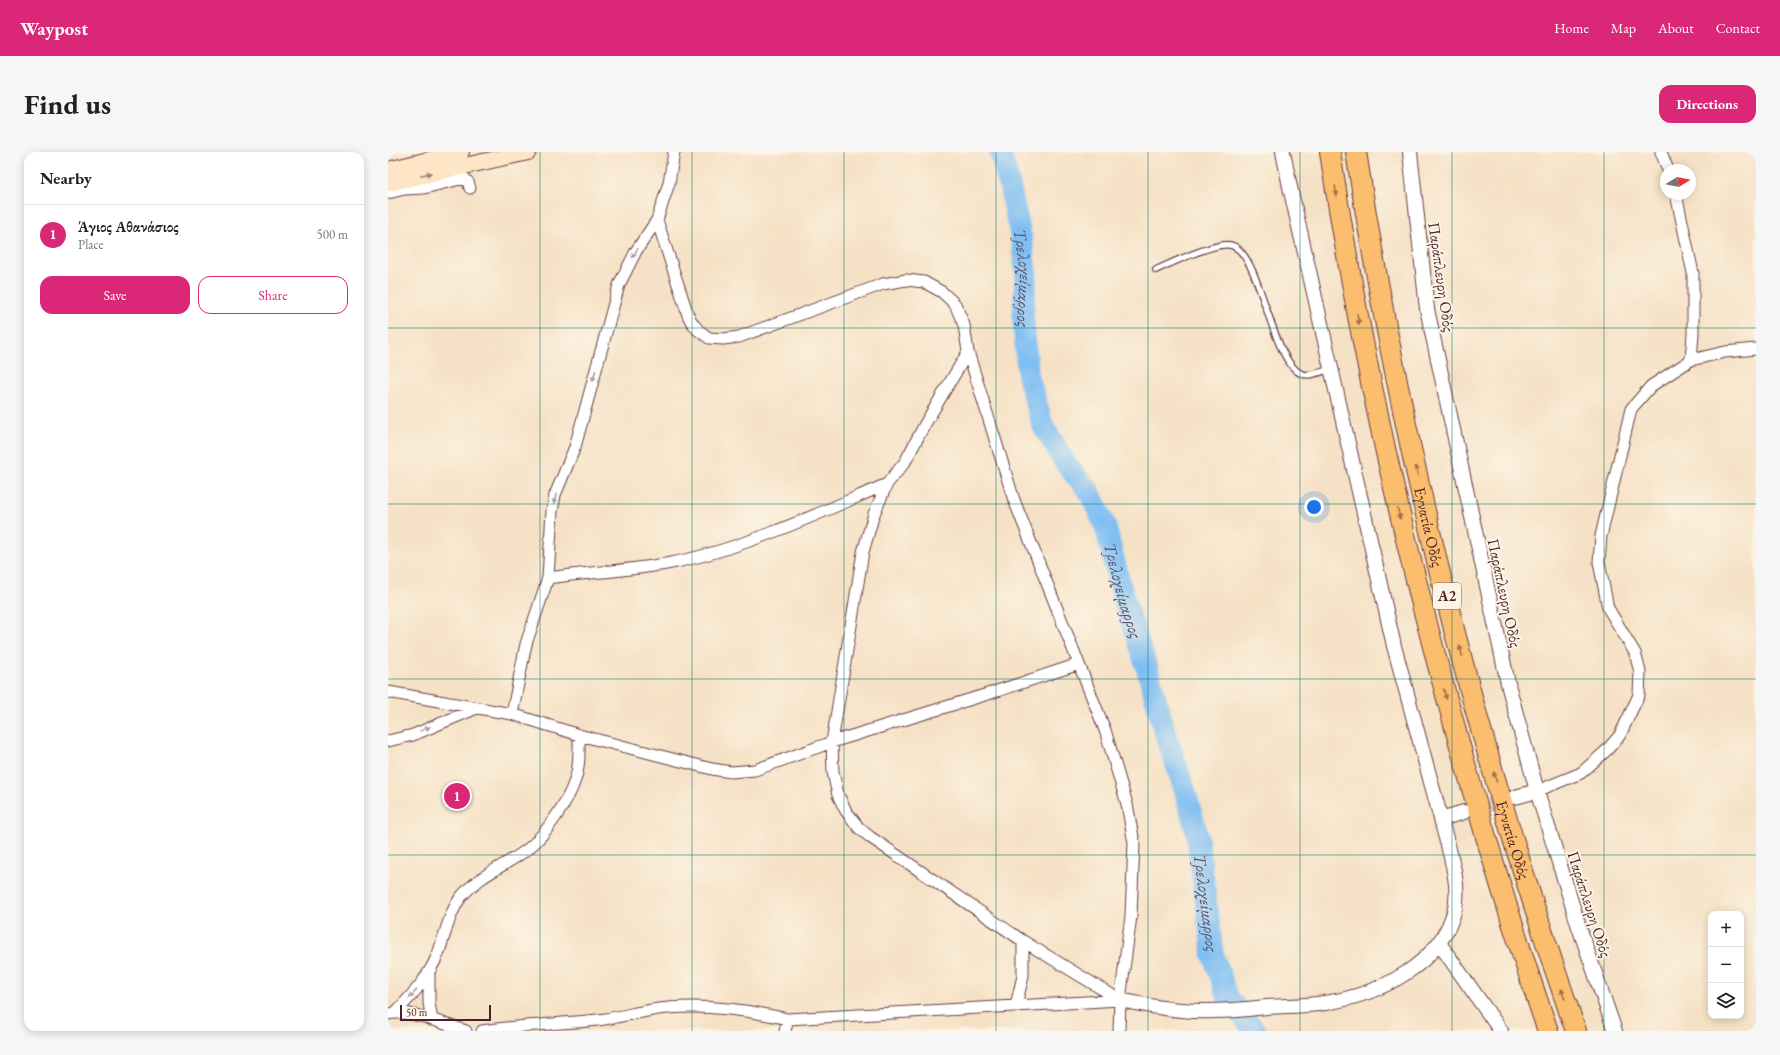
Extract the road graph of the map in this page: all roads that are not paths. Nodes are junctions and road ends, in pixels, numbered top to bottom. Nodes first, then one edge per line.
1 (461, 152) edge
2 (528, 152) edge
3 (674, 152) edge
4 (678, 152) edge
5 (1283, 152) edge
6 (1330, 152) edge
7 (1356, 152) edge
8 (1410, 152) edge
9 (1661, 152) edge
10 (673, 164) junction
11 (1666, 164) edge
12 (388, 170) edge
13 (388, 183) edge
14 (470, 188) dead end
15 (388, 193) edge
16 (1677, 200) edge
17 (657, 220) junction
18 (1156, 270) dead end
19 (1756, 349) edge
20 (968, 352) junction
21 (1691, 360) junction
22 (1332, 369) junction
23 (887, 484) junction
24 (548, 578) junction
25 (1079, 664) junction
26 (388, 692) edge
27 (478, 708) junction
28 (512, 714) junction
29 (579, 735) junction
30 (388, 741) edge
31 (832, 742) junction
32 (1537, 791) junction
33 (1515, 797) tunnel mouth
34 (1464, 812) tunnel mouth
35 (1441, 819) junction
36 (1023, 940) junction
37 (1439, 943) junction
38 (429, 973) junction
39 (1120, 1000) junction
40 (1016, 1005) junction
41 (392, 1013) edge
42 (788, 1019) junction
43 (432, 1020) junction
44 (466, 1031) edge
45 (482, 1031) edge
46 (785, 1031) edge
47 (1119, 1031) edge
48 (1501, 1031) edge
49 (1548, 1031) edge
50 (1576, 1031) edge
51 (1615, 1031) edge

1 - 12 main road
13 -> 2 main road
3 - 10 street
4 - 10 street
5 - 22 street
6 -> 49 highway, Εγνατία Οδός / Α2
50 -> 7 highway, Εγνατία Οδός / Α2
8 - 32 street, Παράπλευρη Οδός
9 - 11 street
10 - 17 street
14 - 15 street
16 - 21 street
17 - 20 street
17 -> 24 street
18 - 22 lane
19 - 21 street
20 - 23 street
20 - 25 street
21 - 32 street
22 - 35 street
23 - 24 street
23 - 31 street
24 - 28 street
25 - 31 street
25 - 39 street
26 - 27 street
27 - 28 street
30 -> 27 street
28 - 29 street
29 - 31 street
29 - 38 street
31 - 36 street
32 - 33 street
32 - 51 street, Παράπλευρη Οδός
34 - 35 street
35 - 37 street
36 - 39 street
36 - 40 street
37 - 39 street
37 - 48 street
38 -> 41 street
38 - 43 street
39 - 40 street
39 - 47 street
40 - 42 street
41 - 43 street
42 - 45 street
42 - 46 street
43 - 44 street

